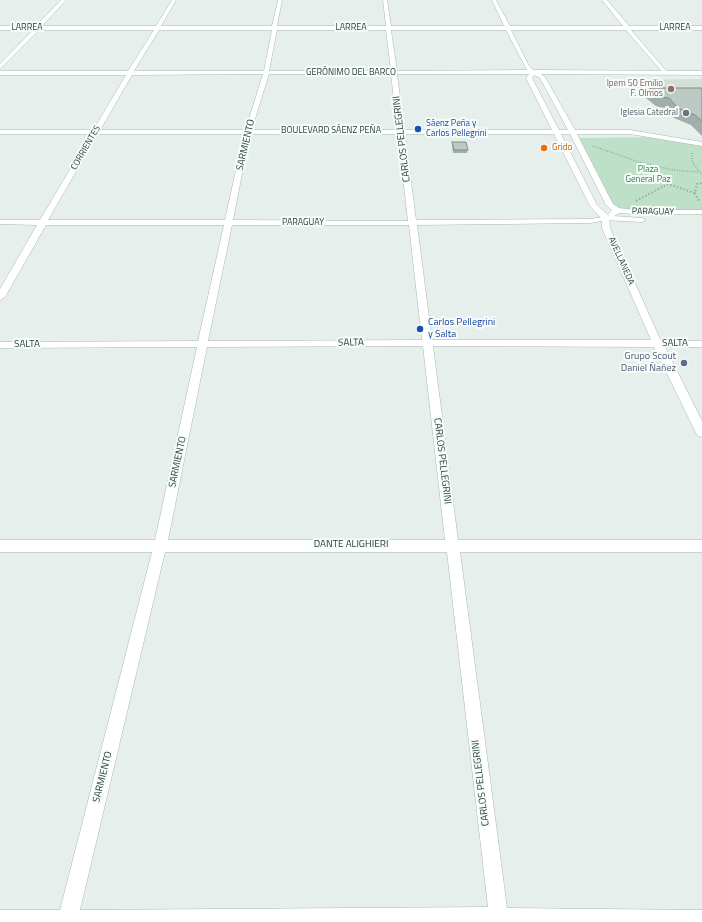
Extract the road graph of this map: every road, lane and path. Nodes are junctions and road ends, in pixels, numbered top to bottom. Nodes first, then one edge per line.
1 (64, 0) edge
2 (174, 0) edge
3 (280, 0) edge
4 (385, 0) edge
5 (494, 0) edge
6 (604, 0) edge
7 (0, 28) edge
8 (36, 28) junction
9 (157, 28) junction
10 (275, 28) junction
11 (389, 28) junction
12 (508, 28) junction
13 (628, 28) junction
14 (702, 28) edge
15 (0, 67) edge
16 (533, 72) junction
17 (131, 73) junction
18 (266, 73) junction
19 (394, 73) junction
20 (665, 73) junction
21 (702, 73) edge
22 (0, 74) edge
23 (572, 131) junction
24 (0, 132) edge
25 (402, 134) junction
26 (559, 134) junction
27 (93, 135) junction
28 (247, 135) junction
29 (661, 137) junction
30 (0, 138) edge
31 (576, 138) junction
32 (692, 143) junction
33 (702, 144) edge
34 (698, 172) junction
35 (702, 175) edge
36 (702, 183) edge
37 (695, 193) junction
38 (702, 206) edge
39 (617, 210) junction
40 (702, 212) edge
41 (606, 218) junction
42 (702, 220) edge
43 (0, 222) edge
44 (43, 222) junction
45 (413, 223) junction
46 (229, 224) junction
47 (0, 297) edge
48 (427, 342) junction
49 (658, 344) junction
50 (702, 344) edge
51 (0, 345) edge
52 (202, 345) junction
53 (702, 433) edge
54 (452, 545) junction
55 (0, 546) edge
56 (160, 546) junction
57 (702, 546) edge
58 (0, 920) edge
59 (498, 920) edge
60 (702, 920) edge
61 (67, 921) edge

1 - 8 street
2 - 9 street, CORRIENTES
3 - 10 street, SARMIENTO
4 - 11 street, CARLOS PELLEGRINI
5 - 12 street
6 - 13 street
7 - 8 street, LARREA
8 - 9 street, LARREA
8 - 15 street
9 - 10 street, LARREA
9 - 17 street, CORRIENTES
10 - 11 street, LARREA
10 - 18 street, SARMIENTO
11 - 12 street, LARREA
11 - 19 street, CARLOS PELLEGRINI
12 - 13 street, LARREA
12 - 16 street
13 - 14 street, LARREA
13 - 20 street
16 - 19 street, GERÓNIMO DEL BARCO
16 - 20 street, GERÓNIMO DEL BARCO
16 - 23 street
16 - 26 street
17 - 18 street, GERÓNIMO DEL BARCO
17 - 22 street, GERÓNIMO DEL BARCO
17 - 27 street, CORRIENTES
18 - 19 street, GERÓNIMO DEL BARCO
18 - 28 street, SARMIENTO
19 - 25 street, CARLOS PELLEGRINI
20 - 21 street, GERÓNIMO DEL BARCO
23 - 26 street, BOULEVARD SÁENZ PEÑA
23 - 29 street, BOULEVARD SÁENZ PEÑA
23 - 31 street
24 - 27 street, BOULEVARD SÁENZ PEÑA
25 - 26 street, BOULEVARD SÁENZ PEÑA
25 - 28 street, BOULEVARD SÁENZ PEÑA
25 - 45 street, CARLOS PELLEGRINI
26 - 31 street, BOULEVARD SÁENZ PEÑA
26 - 41 street
27 - 28 street, BOULEVARD SÁENZ PEÑA
27 - 30 street, BOULEVARD SÁENZ PEÑA
27 - 44 street, CORRIENTES
28 - 46 street, SARMIENTO
29 - 31 street, BOULEVARD SÁENZ PEÑA
29 - 32 street, BOULEVARD SÁENZ PEÑA
31 - 34 path
31 - 39 street
32 - 33 street, BOULEVARD SÁENZ PEÑA
32 - 34 path
34 - 35 path
36 - 37 path
37 - 38 path
37 - 39 path
39 - 40 street, PARAGUAY
39 - 41 street, PARAGUAY
41 - 42 street, PARAGUAY
41 - 45 street, PARAGUAY
41 - 49 street, AVELLANEDA
43 - 44 street, PARAGUAY
44 - 46 street, PARAGUAY
44 - 47 street, CORRIENTES
45 - 46 street, PARAGUAY
45 - 48 street, CARLOS PELLEGRINI
46 - 52 street, SARMIENTO
48 - 49 street, SALTA
48 - 52 street, SALTA
48 - 54 street, CARLOS PELLEGRINI
49 - 50 street, SALTA
49 - 53 street, AVELLANEDA
51 - 52 street, SALTA
52 - 56 street, SARMIENTO
54 - 56 street, DANTE ALIGHIERI
54 - 57 street, DANTE ALIGHIERI
54 - 59 street, CARLOS PELLEGRINI
55 - 56 street, DANTE ALIGHIERI
56 - 61 street, SARMIENTO
58 - 61 street
59 - 60 street
59 - 61 street

